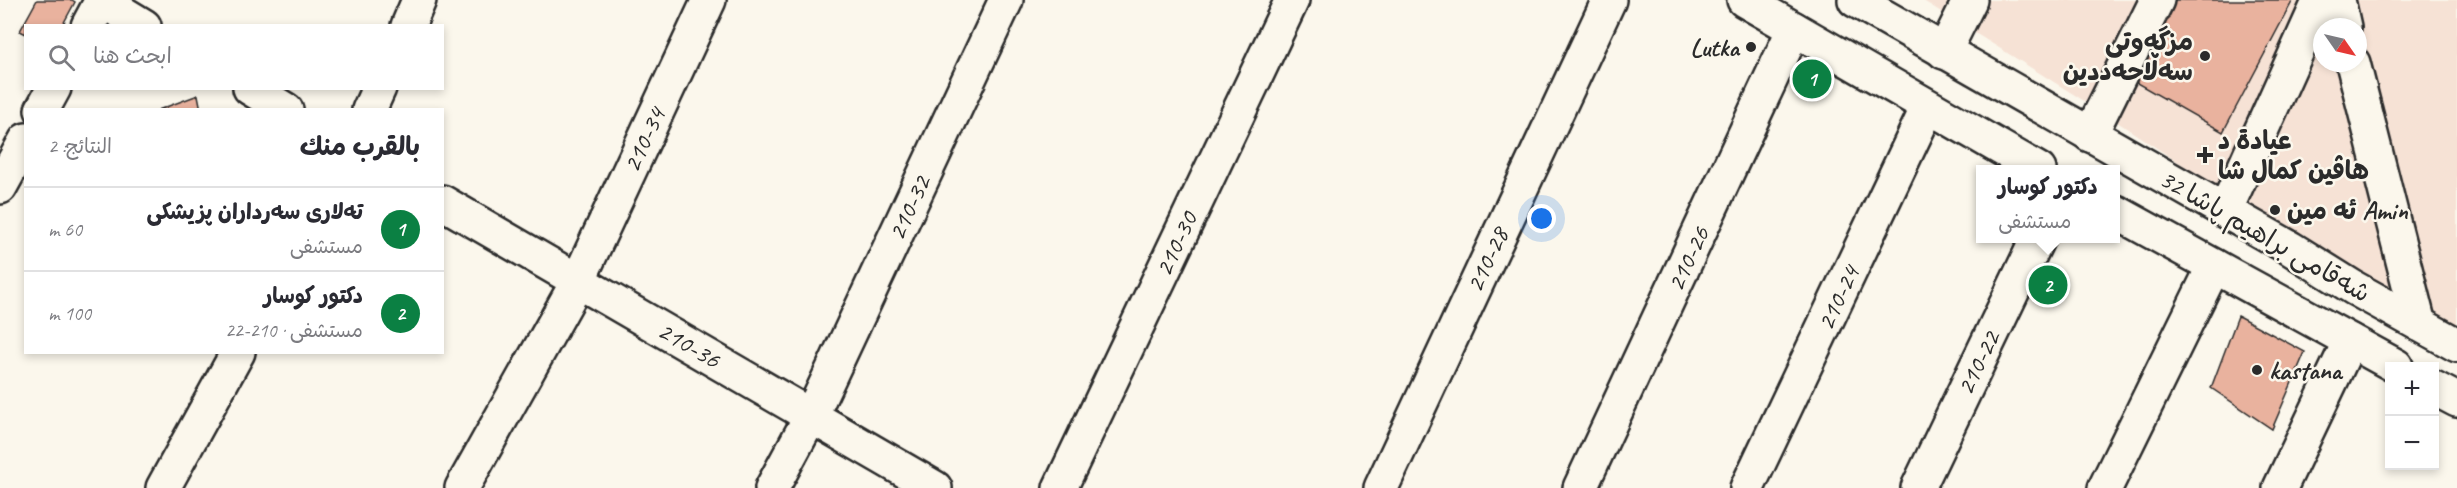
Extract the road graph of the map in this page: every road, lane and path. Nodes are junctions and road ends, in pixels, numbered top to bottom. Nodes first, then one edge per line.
1 (102, 0) edge
2 (419, 0) edge
3 (710, 0) edge
4 (1006, 0) edge
5 (1292, 0) edge
6 (1609, 0) edge
7 (1744, 0) edge
8 (1855, 0) edge
9 (1970, 0) edge
10 (2157, 0) edge
11 (2320, 0) edge
12 (2338, 0) edge
13 (2342, 18) edge
14 (89, 24) edge
15 (141, 24) edge
16 (409, 24) edge
17 (1794, 29) junction
18 (1944, 52) junction
19 (2356, 72) edge
20 (53, 90) edge
21 (253, 90) edge
22 (378, 90) edge
23 (1928, 107) junction
24 (43, 108) edge
25 (283, 108) edge
26 (370, 108) edge
27 (2090, 135) junction
28 (24, 144) edge
29 (2030, 165) edge
30 (0, 187) edge
31 (444, 203) edge
32 (2225, 211) junction
33 (2120, 215) edge
34 (2036, 243) edge
35 (2214, 266) junction
36 (578, 281) junction
37 (2419, 324) junction
38 (2350, 341) junction
39 (2457, 345) edge
40 (237, 354) edge
41 (2389, 362) edge
42 (2439, 391) edge
43 (2457, 400) edge
44 (811, 416) junction
45 (163, 488) edge
46 (462, 488) edge
47 (772, 488) edge
48 (935, 488) edge
49 (1060, 488) edge
50 (1381, 488) edge
51 (1581, 488) edge
52 (1747, 488) edge
53 (1918, 488) edge
54 (2105, 488) edge
55 (2280, 488) edge

1 - 14 street
1 - 15 street
2 - 16 street
3 - 36 street, 210-34
4 - 44 street, 210-32
5 - 49 street, 210-30
6 - 50 street, 210-28
7 - 17 street
8 - 18 street, شەقامی براهیم پاشا 32
9 - 18 street
10 - 27 street
11 - 32 street
12 - 13 street
17 - 23 street
17 - 51 street, 210-26
18 - 27 street, شەقامی براهیم پاشا 32
19 - 37 street
20 - 24 street
21 - 25 street
22 - 26 street
23 - 29 street
23 - 52 street, 210-24
27 - 32 street, شەقامی براهیم پاشا 32
28 - 30 street
31 - 36 street, 210-36
32 - 37 street, شەقامی براهیم پاشا 32
33 - 35 street, شەقامی براهیم پاشا 32
34 - 53 street, 210-22
35 - 38 street, شەقامی براهیم پاشا 32
35 - 54 street
36 - 44 street, 210-36
36 - 46 street, 210-34
37 - 39 street, شەقامی براهیم پاشا 32
38 - 41 street, شەقامی براهیم پاشا 32
38 - 55 street
40 - 45 street
42 - 43 street
44 - 47 street, 210-32
44 - 48 street, 210-36

